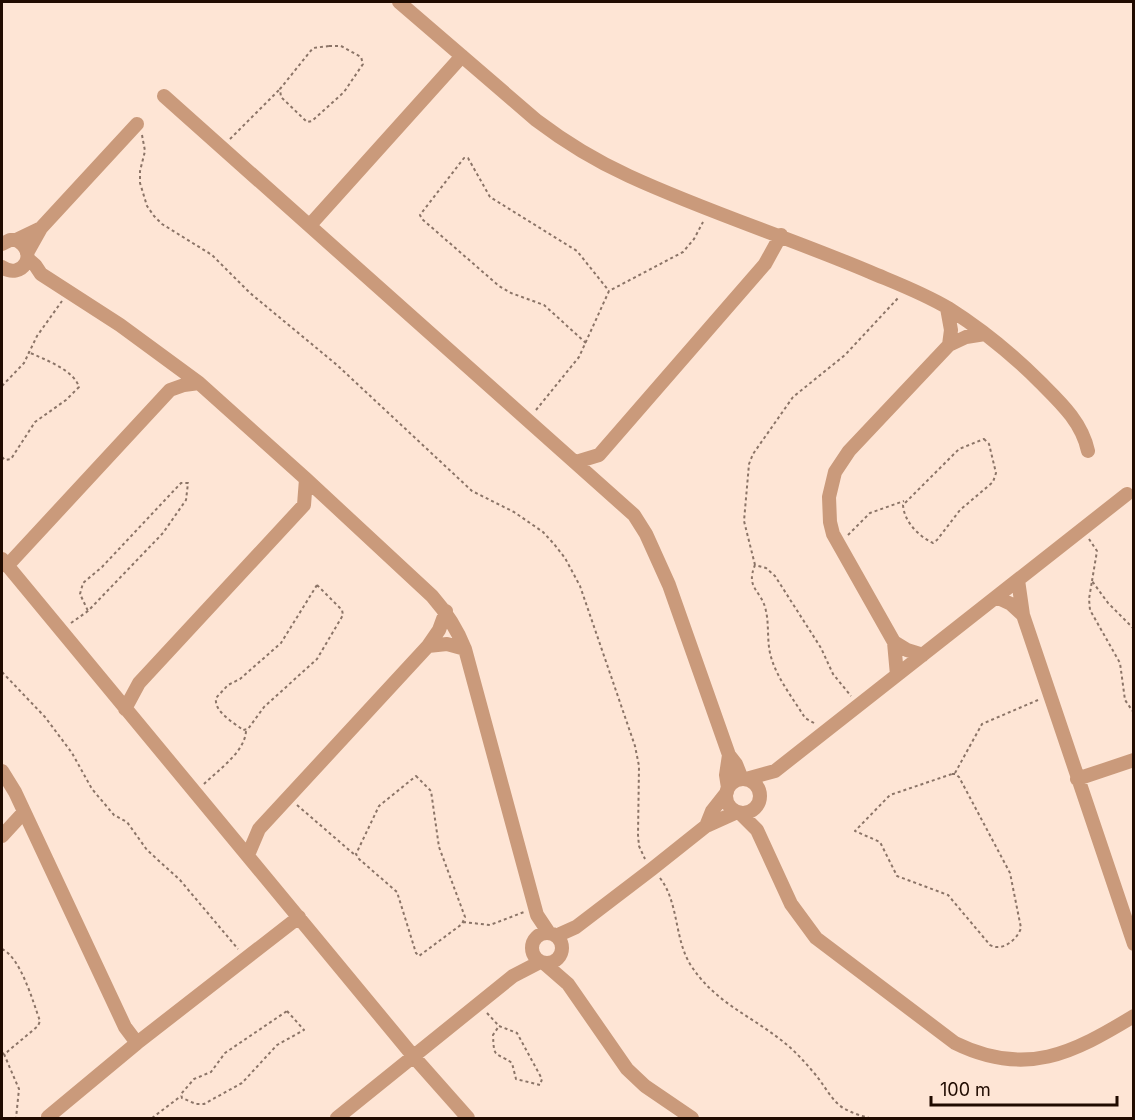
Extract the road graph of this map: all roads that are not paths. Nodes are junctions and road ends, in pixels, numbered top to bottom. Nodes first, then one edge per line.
1 (399, 2) edge
2 (462, 56) junction
3 (164, 96) dead end
4 (137, 124) road end
5 (310, 225) junction
6 (40, 228) junction
7 (781, 235) junction
8 (16, 240) junction
9 (2, 244) edge
10 (28, 256) junction
11 (8, 272) edge
12 (41, 274) junction
13 (947, 308) junction
14 (985, 334) junction
15 (949, 345) junction
16 (168, 358) junction
17 (199, 383) junction
18 (170, 390) junction
19 (1088, 451) dead end
20 (599, 455) junction
21 (576, 462) junction
22 (306, 479) junction
23 (597, 480) junction
24 (1127, 494) dead end
25 (327, 498) junction
26 (304, 505) junction
27 (4, 562) edge
28 (1018, 580) junction
29 (996, 597) junction
30 (446, 611) junction
31 (1023, 615) junction
32 (894, 642) junction
33 (428, 646) junction
34 (465, 649) junction
35 (922, 654) junction
36 (897, 675) junction
37 (139, 683) junction
38 (111, 691) junction
39 (125, 709) junction
40 (729, 755) junction
41 (1134, 760) edge
42 (2, 771) edge
43 (775, 771) junction
44 (744, 779) junction
45 (1077, 779) junction
46 (727, 790) junction
47 (759, 802) junction
48 (24, 812) junction
49 (739, 813) junction
50 (706, 826) junction
51 (259, 829) junction
52 (757, 830) junction
53 (231, 835) junction
54 (2, 836) edge
55 (248, 855) junction
56 (536, 911) junction
57 (299, 917) junction
58 (557, 943) junction
59 (1134, 944) edge
60 (533, 945) junction
61 (543, 963) junction
62 (513, 976) junction
63 (568, 984) junction
64 (1134, 1016) edge
65 (137, 1043) junction
66 (414, 1057) junction
67 (48, 1117) edge
68 (337, 1119) edge
69 (468, 1119) edge
70 (692, 1119) edge

1 - 2 street
2 - 5 street
2 - 7 street
3 - 5 street
4 - 6 street
5 - 21 street
6 - 8 street
6 - 10 street
7 - 13 street
7 - 20 street
8 - 9 street
8 - 10 street
10 - 11 street
10 - 12 street
11 - 12 street
12 - 16 street
13 - 14 street
13 - 15 street
14 - 15 street
14 - 19 street
15 - 32 street
16 - 17 street
16 - 18 street
17 - 18 street
17 - 22 street
18 - 27 street
20 - 21 street
20 - 23 street
21 - 23 street
22 - 25 street
22 - 26 street
23 - 40 street
24 - 28 street
25 - 26 street
25 - 30 street
26 - 37 street
27 - 38 street
28 - 29 street
28 - 31 street
29 - 31 street
29 - 35 street
30 - 33 street
30 - 34 street
31 - 45 street
32 - 35 street
32 - 36 street
33 - 34 street
33 - 51 street
34 - 56 street
35 - 36 street
36 - 43 street
37 - 38 street
37 - 39 street
38 - 39 street
39 - 53 street
40 - 44 street
40 - 46 street
41 - 45 street
42 - 48 street
43 - 44 street
43 - 47 street
44 - 46 street
44 - 47 street
45 - 59 street
46 - 49 street
46 - 50 street
47 - 49 street
47 - 52 street
48 - 54 street
48 - 65 street
49 - 50 street
49 - 52 street
50 - 58 street
51 - 53 street
51 - 55 street
52 - 64 street
53 - 55 street
55 - 57 street
56 - 58 street
56 - 60 street
57 - 65 street
57 - 66 street
58 - 60 street
58 - 61 street
58 - 63 street
60 - 61 street
60 - 62 street
61 - 62 street
61 - 63 street
62 - 66 street
63 - 70 street
65 - 67 street
66 - 68 street
66 - 69 street

